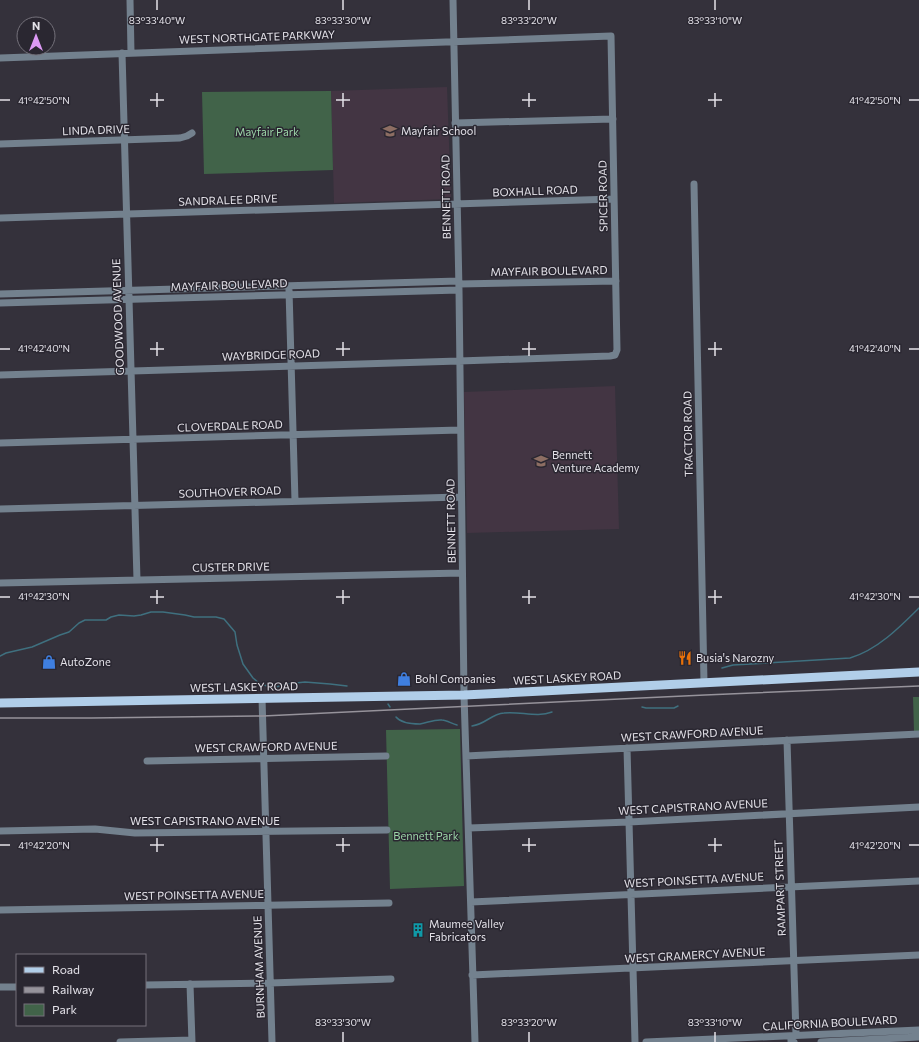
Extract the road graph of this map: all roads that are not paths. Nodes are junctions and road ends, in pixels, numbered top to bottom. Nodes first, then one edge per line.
1 (130, 0) edge
2 (453, 0) edge
3 (612, 36) joint
4 (454, 41) junction
5 (122, 53) junction
6 (131, 53) junction
7 (0, 58) edge
8 (613, 119) junction
9 (455, 123) junction
10 (192, 133) dead end
11 (124, 140) junction
12 (0, 144) edge
13 (694, 184) dead end
14 (614, 199) junction
15 (457, 204) junction
16 (126, 214) junction
17 (0, 218) edge
18 (616, 280) junction
19 (459, 285) junction
20 (288, 286) junction
21 (129, 290) junction
22 (0, 294) edge
23 (289, 294) junction
24 (129, 299) junction
25 (0, 302) edge
26 (615, 355) joint
27 (459, 361) junction
28 (291, 366) junction
29 (131, 370) junction
30 (0, 375) edge
31 (460, 430) junction
32 (293, 435) junction
33 (133, 439) junction
34 (0, 443) edge
35 (461, 497) junction
36 (295, 502) junction
37 (135, 506) junction
38 (0, 509) edge
39 (462, 573) junction
40 (137, 580) junction
41 (0, 583) edge
42 (919, 672) edge
43 (704, 682) junction
44 (464, 695) junction
45 (262, 698) junction
46 (0, 703) edge
47 (919, 734) edge
48 (787, 740) junction
49 (627, 748) junction
50 (386, 756) dead end
51 (466, 756) junction
52 (264, 758) junction
53 (147, 761) dead end
54 (919, 807) edge
55 (789, 814) junction
56 (629, 822) junction
57 (469, 828) junction
58 (387, 830) dead end
59 (0, 831) edge
60 (266, 832) junction
61 (919, 881) edge
62 (791, 887) junction
63 (631, 894) junction
64 (471, 902) junction
65 (388, 903) dead end
66 (268, 906) junction
67 (0, 910) edge
68 (919, 955) edge
69 (793, 961) junction
70 (633, 969) junction
71 (472, 975) junction
72 (391, 979) dead end
73 (270, 983) junction
74 (190, 984) junction
75 (146, 985) edge
76 (0, 987) edge
77 (16, 987) edge
78 (919, 1030) edge
79 (876, 1036) junction
80 (919, 1037) edge
81 (796, 1040) edge
82 (192, 1041) edge
83 (715, 1041) edge
84 (120, 1042) edge
85 (272, 1042) edge
86 (475, 1042) edge
87 (635, 1042) edge
88 (646, 1042) edge
89 (821, 1042) edge

1 - 6 street
2 - 4 street, BENNETT ROAD
3 - 4 street, WEST NORTHGATE PARKWAY
3 - 8 street, SPICER ROAD
4 - 6 street, WEST NORTHGATE PARKWAY
4 - 9 street, BENNETT ROAD
5 - 6 street, WEST NORTHGATE PARKWAY
5 - 7 street, WEST NORTHGATE PARKWAY
5 - 11 street, GOODWOOD AVENUE
8 - 9 street
8 - 14 street, SPICER ROAD
9 - 15 street, BENNETT ROAD
10 - 11 street, LINDA DRIVE
11 - 12 street, LINDA DRIVE
11 - 16 street, GOODWOOD AVENUE
13 - 43 street, TRACTOR ROAD
14 - 15 street, BOXHALL ROAD
14 - 18 street, SPICER ROAD
15 - 16 street, SANDRALEE DRIVE
15 - 19 street, BENNETT ROAD
16 - 17 street, SANDRALEE DRIVE
16 - 21 street, GOODWOOD AVENUE
18 - 19 street, MAYFAIR BOULEVARD
18 - 26 street, SPICER ROAD
19 - 20 street, MAYFAIR BOULEVARD
19 - 23 street, MAYFAIR BOULEVARD
19 - 27 street, BENNETT ROAD
20 - 21 street, MAYFAIR BOULEVARD
20 - 23 street
21 - 22 street, MAYFAIR BOULEVARD
21 - 24 street, GOODWOOD AVENUE
23 - 24 street, MAYFAIR BOULEVARD
23 - 28 street
24 - 25 street, MAYFAIR BOULEVARD
24 - 29 street, GOODWOOD AVENUE
26 - 27 street, WAYBRIDGE ROAD
27 - 28 street, WAYBRIDGE ROAD
27 - 31 street, BENNETT ROAD
28 - 29 street, WAYBRIDGE ROAD
28 - 32 street
29 - 30 street, WAYBRIDGE ROAD
29 - 33 street, GOODWOOD AVENUE
31 - 32 street, CLOVERDALE ROAD
31 - 35 street, BENNETT ROAD
32 - 33 street, CLOVERDALE ROAD
32 - 36 street
33 - 34 street, CLOVERDALE ROAD
33 - 37 street, GOODWOOD AVENUE
35 - 36 street, SOUTHOVER ROAD
35 - 39 street, BENNETT ROAD
36 - 37 street, SOUTHOVER ROAD
37 - 38 street, SOUTHOVER ROAD
37 - 40 street, GOODWOOD AVENUE
39 - 40 street, CUSTER DRIVE
39 - 44 street, BENNETT ROAD
40 - 41 street, CUSTER DRIVE
42 - 43 main road, WEST LASKEY ROAD
43 - 44 main road, WEST LASKEY ROAD
44 - 45 main road, WEST LASKEY ROAD
44 - 51 street, BENNETT ROAD
45 - 46 main road, WEST LASKEY ROAD
45 - 52 street, BURNHAM AVENUE
47 - 48 street, WEST CRAWFORD AVENUE
48 - 49 street, WEST CRAWFORD AVENUE
48 - 55 street, RAMPART STREET
49 - 51 street, WEST CRAWFORD AVENUE
49 - 56 street
50 - 52 street, WEST CRAWFORD AVENUE
51 - 57 street, BENNETT ROAD
52 - 53 street, WEST CRAWFORD AVENUE
52 - 60 street, BURNHAM AVENUE
54 - 55 street, WEST CAPISTRANO AVENUE
55 - 56 street, WEST CAPISTRANO AVENUE
55 - 62 street, RAMPART STREET
56 - 57 street, WEST CAPISTRANO AVENUE
56 - 63 street
57 - 64 street, BENNETT ROAD
58 - 60 street, WEST CAPISTRANO AVENUE
59 - 60 street, WEST CAPISTRANO AVENUE
60 - 66 street, BURNHAM AVENUE
61 - 62 street, WEST POINSETTA AVENUE
62 - 63 street, WEST POINSETTA AVENUE
62 - 69 street, RAMPART STREET
63 - 64 street, WEST POINSETTA AVENUE
63 - 70 street
64 - 71 street, BENNETT ROAD
65 - 66 street, WEST POINSETTA AVENUE
66 - 67 street, WEST POINSETTA AVENUE
66 - 73 street, BURNHAM AVENUE
68 - 69 street, WEST GRAMERCY AVENUE
69 - 70 street, WEST GRAMERCY AVENUE
69 - 81 street, RAMPART STREET
70 - 71 street, WEST GRAMERCY AVENUE
70 - 87 street
71 - 86 street, BENNETT ROAD
72 - 73 street
73 - 74 street
73 - 85 street, BURNHAM AVENUE
74 - 75 street
74 - 82 street
76 - 77 street
78 - 79 street, CALIFORNIA BOULEVARD
79 - 80 street, CALIFORNIA BOULEVARD
79 - 81 street, CALIFORNIA BOULEVARD
79 - 89 street, CALIFORNIA BOULEVARD
81 - 83 street, CALIFORNIA BOULEVARD
82 - 84 street
83 - 88 street, CALIFORNIA BOULEVARD

